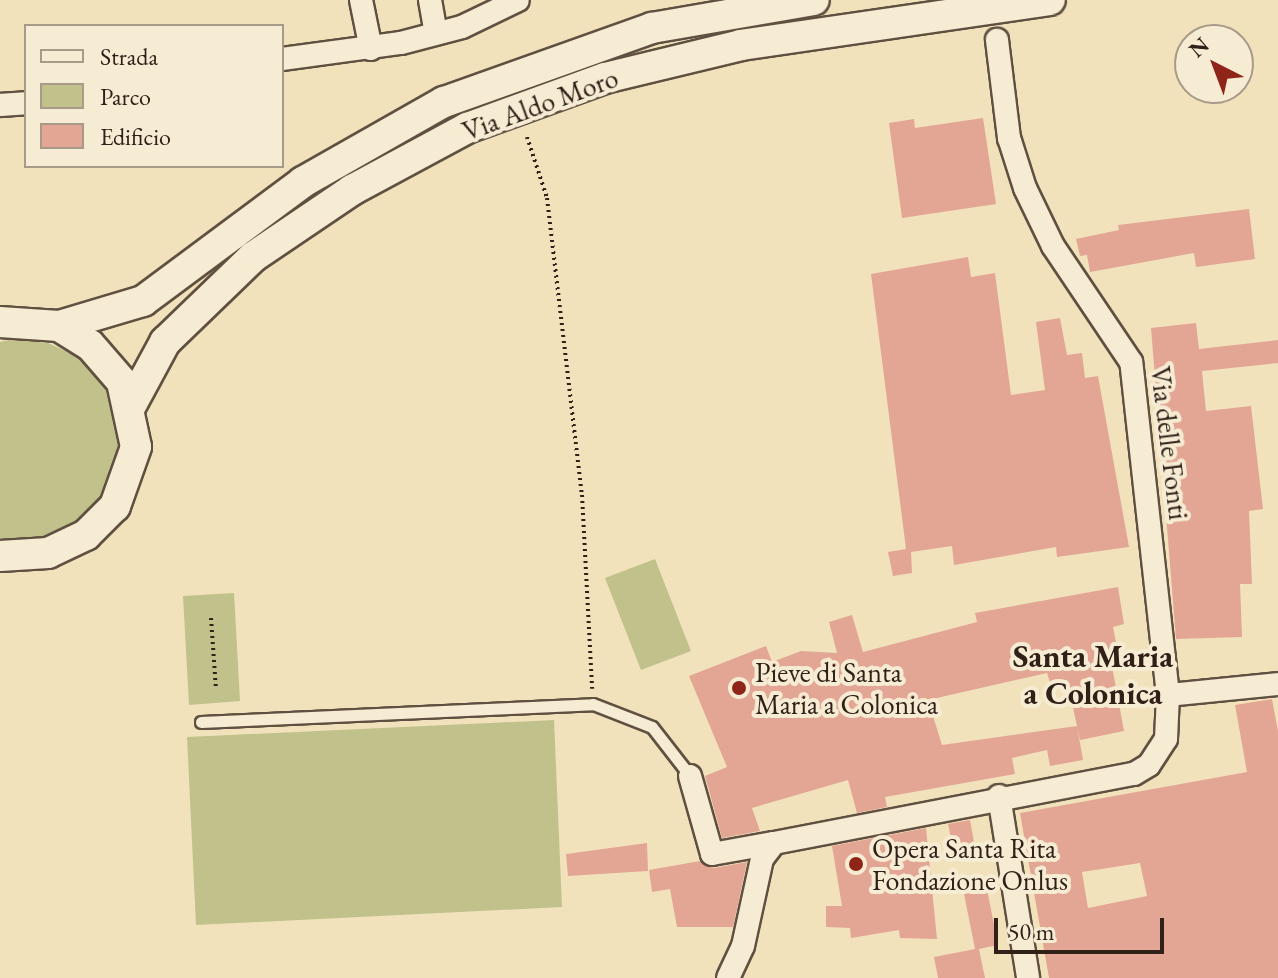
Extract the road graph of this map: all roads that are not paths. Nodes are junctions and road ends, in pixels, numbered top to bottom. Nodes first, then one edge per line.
1 (361, 0) edge
2 (430, 0) edge
3 (518, 0) edge
4 (814, 0) edge
5 (1050, 0) edge
6 (436, 33) junction
7 (997, 40) dead end
8 (371, 49) junction
9 (284, 59) edge
10 (24, 103) edge
11 (0, 105) edge
12 (0, 322) edge
13 (59, 326) junction
14 (131, 405) junction
15 (0, 556) edge
16 (1278, 684) edge
17 (1168, 695) junction
18 (201, 722) dead end
19 (690, 776) joint
20 (999, 796) junction
21 (774, 843) junction
22 (728, 978) edge
23 (1028, 978) edge

1 - 8 street
2 - 6 street
3 - 6 street
4 - 13 street, Via Aldo Moro
5 - 14 street, Via Aldo Moro
6 - 8 street
7 - 17 street, Via delle Fonti
8 - 9 street
10 - 11 street
12 - 13 street
13 - 14 street
14 - 15 street
16 - 17 street
17 - 20 street, Via delle Fonti
18 - 19 lane
19 - 21 street, Via delle Fonti
20 - 21 street, Via delle Fonti
20 - 23 street
21 - 22 street

